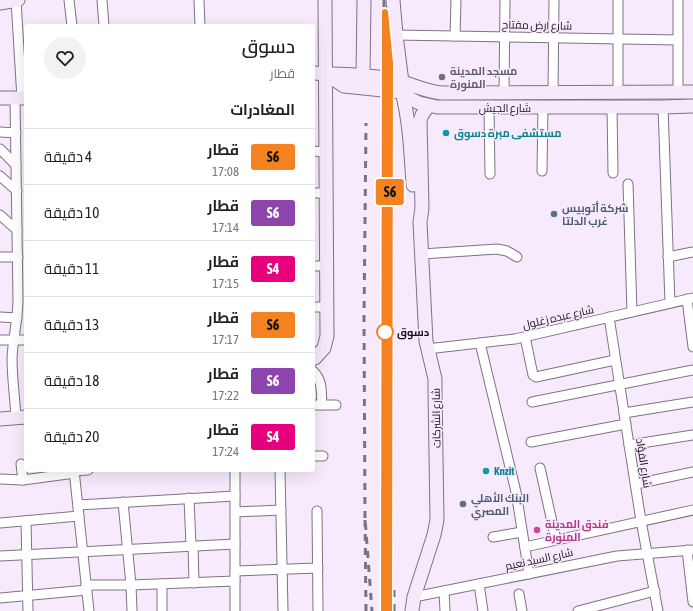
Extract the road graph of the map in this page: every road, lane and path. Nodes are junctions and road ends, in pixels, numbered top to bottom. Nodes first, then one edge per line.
1 (17, 0) edge
2 (69, 0) edge
3 (102, 0) edge
4 (199, 0) edge
5 (325, 0) edge
6 (364, 0) edge
7 (393, 0) edge
8 (456, 0) edge
9 (505, 0) edge
10 (554, 0) edge
11 (618, 0) edge
12 (678, 0) edge
13 (0, 3) edge
14 (72, 24) edge
15 (104, 24) edge
16 (200, 24) edge
17 (396, 35) junction
18 (455, 36) junction
19 (505, 37) junction
20 (554, 38) junction
21 (618, 39) junction
22 (678, 40) junction
23 (319, 74) edge
24 (363, 76) junction
25 (402, 87) junction
26 (693, 92) edge
27 (504, 93) junction
28 (553, 93) junction
29 (602, 93) junction
30 (618, 93) junction
31 (678, 93) junction
32 (0, 98) edge
33 (21, 98) edge
34 (428, 106) junction
35 (693, 106) edge
36 (663, 107) junction
37 (489, 108) junction
38 (543, 108) junction
39 (607, 108) junction
40 (0, 132) edge
41 (16, 133) junction
42 (24, 145) edge
43 (16, 146) junction
44 (0, 149) edge
45 (319, 152) edge
46 (16, 165) junction
47 (542, 171) dead end
48 (613, 173) dead end
49 (490, 174) dead end
50 (0, 176) edge
51 (628, 184) dead end
52 (17, 191) junction
53 (320, 193) edge
54 (21, 203) edge
55 (0, 214) edge
56 (420, 222) junction
57 (17, 230) junction
58 (693, 252) edge
59 (422, 254) junction
60 (668, 256) junction
61 (0, 257) edge
62 (517, 257) dead end
63 (20, 260) edge
64 (315, 266) edge
65 (327, 266) junction
66 (690, 299) edge
67 (670, 303) junction
68 (22, 307) edge
69 (315, 307) edge
70 (327, 307) junction
71 (632, 312) junction
72 (0, 317) edge
73 (17, 318) junction
74 (609, 318) junction
75 (525, 337) junction
76 (0, 340) edge
77 (14, 340) junction
78 (24, 340) edge
79 (480, 343) junction
80 (693, 347) edge
81 (427, 349) junction
82 (615, 360) junction
83 (315, 362) edge
84 (315, 366) edge
85 (693, 370) edge
86 (619, 385) junction
87 (532, 402) dead end
88 (693, 402) edge
89 (317, 405) edge
90 (336, 405) dead end
91 (624, 412) junction
92 (21, 418) edge
93 (0, 419) edge
94 (626, 424) junction
95 (693, 435) edge
96 (531, 442) dead end
97 (629, 445) junction
98 (315, 456) edge
99 (323, 456) dead end
100 (22, 464) dead end
101 (540, 468) dead end
102 (65, 472) edge
103 (75, 472) edge
104 (235, 472) edge
105 (280, 472) edge
106 (693, 472) edge
107 (44, 474) edge
108 (0, 479) edge
109 (23, 480) junction
110 (636, 484) junction
111 (235, 496) junction
112 (189, 498) junction
113 (124, 502) junction
114 (78, 505) junction
115 (281, 510) junction
116 (693, 510) edge
117 (317, 511) dead end
118 (235, 512) junction
119 (79, 516) junction
120 (26, 521) junction
121 (641, 521) junction
122 (0, 523) edge
123 (522, 532) junction
124 (493, 537) dead end
125 (556, 540) junction
126 (235, 544) junction
127 (192, 546) junction
128 (525, 547) junction
129 (128, 549) junction
130 (690, 550) edge
131 (83, 551) junction
132 (648, 553) junction
133 (28, 555) junction
134 (0, 556) edge
135 (318, 568) junction
136 (282, 569) junction
137 (235, 571) junction
138 (529, 574) junction
139 (235, 581) junction
140 (194, 583) junction
141 (162, 584) junction
142 (479, 584) junction
143 (131, 585) junction
144 (86, 587) junction
145 (444, 591) junction
146 (655, 591) junction
147 (518, 594) dead end
148 (29, 596) junction
149 (414, 597) junction
150 (0, 598) edge
151 (693, 602) edge
152 (28, 611) edge
153 (89, 611) edge
154 (132, 611) edge
155 (162, 611) edge
156 (235, 611) edge
157 (283, 611) edge
158 (318, 611) edge
159 (412, 611) edge
160 (445, 611) edge
161 (483, 611) edge
162 (522, 611) edge
163 (578, 611) edge
164 (658, 611) edge

1 - 13 main road
1 - 33 street
2 - 14 street
3 - 15 street
4 - 16 street
5 - 23 main road
6 - 24 main road
7 - 17 main road, شارع الشركات
8 - 18 street
9 - 19 street
10 - 20 street
11 - 21 street
12 - 22 street
17 - 18 street, شارع ارض مفتاح
17 - 25 main road, شارع الشركات
18 - 19 street, شارع ارض مفتاح
19 - 20 street, شارع ارض مفتاح
19 - 27 street
20 - 21 street, شارع ارض مفتاح
20 - 28 street
21 - 22 street, شارع ارض مفتاح
21 - 30 street
22 - 31 street
23 - 24 main road, شارع الجيش
23 - 25 main road, شارع الجيش
23 - 45 main road
24 - 25 main road, شارع الجيش
25 - 27 main road, شارع الجيش
25 - 34 main road, شارع الجيش
25 - 56 main road, شارع الشركات
26 - 31 main road, شارع الجيش
27 - 28 main road, شارع الجيش
28 - 29 main road, شارع الجيش
29 - 30 main road, شارع الجيش
29 - 39 main road
30 - 31 main road, شارع الجيش
32 - 33 main road
33 - 41 street
34 - 37 main road, شارع الجيش
34 - 56 main road, شارع الشركات
35 - 36 main road, شارع الجيش
36 - 39 main road, شارع الجيش
36 - 60 street
37 - 38 main road, شارع الجيش
37 - 49 street
38 - 39 main road, شارع الجيش
38 - 47 street
39 - 48 street
40 - 41 street
41 - 43 street
42 - 43 street
43 - 46 street
44 - 46 street
45 - 53 main road
46 - 52 street
50 - 52 street
51 - 71 street
52 - 54 street
53 - 65 main road
54 - 57 street
55 - 57 street
56 - 59 main road, شارع الشركات
57 - 63 street
58 - 60 street
59 - 62 street
59 - 81 main road, شارع الشركات
60 - 67 street
61 - 63 street
63 - 68 street
64 - 65 street
65 - 70 main road
66 - 67 street, شارع عبده زغلول
66 - 80 street
67 - 71 street, شارع عبده زغلول
68 - 73 street
69 - 70 street
70 - 83 main road
71 - 74 street, شارع عبده زغلول
72 - 73 street
73 - 77 street
74 - 75 street, شارع عبده زغلول
74 - 82 street, شارع الفؤاد
75 - 79 street, شارع عبده زغلول
75 - 82 street
76 - 77 street
77 - 78 street
77 - 92 street
79 - 81 street, شارع عبده زغلول
79 - 123 street
81 - 149 main road, شارع الشركات
82 - 86 street, شارع الفؤاد
84 - 89 street
85 - 86 street
86 - 87 street
86 - 91 street, شارع الفؤاد
88 - 91 street
89 - 90 street
91 - 94 street, شارع الفؤاد
92 - 93 main road
94 - 96 street
94 - 97 street, شارع الفؤاد
95 - 97 street
97 - 110 street, شارع الفؤاد
98 - 99 street
100 - 109 street
101 - 125 street
102 - 107 street
103 - 114 street
104 - 111 street
105 - 115 street
106 - 110 street
107 - 109 street
108 - 109 street
110 - 121 street, شارع الفؤاد
111 - 112 street
111 - 118 street
112 - 113 street
112 - 127 street
113 - 114 street
113 - 129 street
114 - 119 street
115 - 118 street
115 - 136 street
116 - 121 street
117 - 135 street
118 - 126 street
119 - 120 street
119 - 131 street
120 - 122 street
120 - 133 street
121 - 125 street
121 - 132 street, شارع الفؤاد
123 - 124 street
123 - 128 street
125 - 128 street
126 - 127 street
126 - 137 street
127 - 129 street
127 - 140 street
128 - 138 street
129 - 131 street
129 - 143 street
130 - 132 street, شارع السيد نعيم
130 - 151 street
131 - 133 street
131 - 144 street
132 - 138 street, شارع السيد نعيم
132 - 146 street, شارع الفؤاد
133 - 134 street
133 - 148 street
135 - 136 street
135 - 158 street
136 - 137 street
136 - 157 street
137 - 139 street
138 - 142 street, شارع السيد نعيم
139 - 140 street
139 - 156 street
140 - 141 street
141 - 143 street
141 - 155 street
142 - 145 street, شارع السيد نعيم
142 - 161 street
143 - 144 street
143 - 154 street
144 - 148 street
144 - 153 street
145 - 149 street, شارع السيد نعيم
145 - 160 street
146 - 163 street
146 - 164 street, شارع الفؤاد
147 - 162 street
148 - 150 street
148 - 152 street
149 - 159 main road, شارع الشركات

